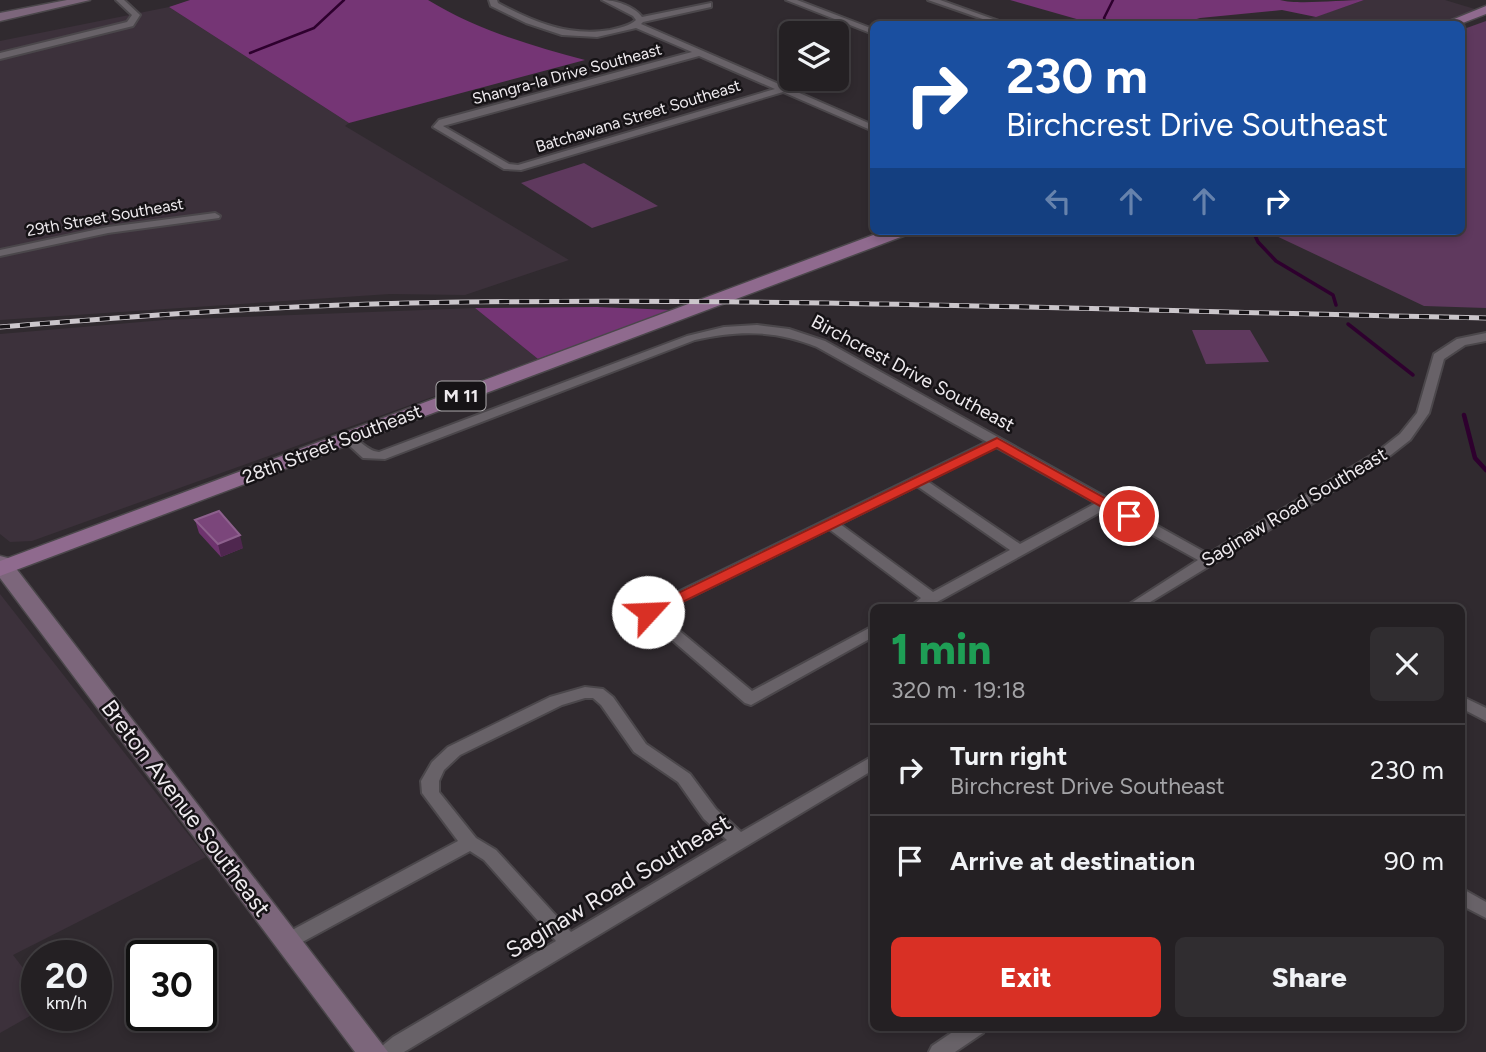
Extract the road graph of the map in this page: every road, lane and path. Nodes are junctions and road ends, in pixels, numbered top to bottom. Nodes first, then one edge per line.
1 (84, 0) edge
2 (120, 0) edge
3 (493, 0) edge
4 (606, 0) edge
5 (790, 0) edge
6 (932, 0) edge
7 (61, 2) edge
8 (708, 5) dead end
9 (1486, 10) edge
10 (0, 17) edge
11 (994, 21) edge
12 (1457, 21) edge
13 (638, 22) junction
14 (870, 31) edge
15 (699, 53) junction
16 (0, 56) edge
17 (779, 87) edge
18 (779, 90) edge
19 (788, 91) edge
20 (870, 127) edge
21 (502, 164) joint
22 (215, 216) dead end
23 (889, 235) edge
24 (0, 253) edge
25 (1486, 337) edge
26 (347, 438) junction
27 (997, 442) junction
28 (919, 482) junction
29 (1106, 503) junction
30 (832, 524) junction
31 (1021, 551) junction
32 (1208, 560) junction
33 (1, 567) edge
34 (932, 599) junction
35 (923, 604) edge
36 (1137, 604) edge
37 (870, 633) edge
38 (1465, 703) edge
39 (1486, 715) edge
40 (870, 764) edge
41 (740, 841) junction
42 (470, 843) junction
43 (1465, 898) edge
44 (1486, 911) edge
45 (288, 941) junction
46 (570, 944) junction
47 (970, 1031) edge
48 (373, 1052) edge
49 (389, 1052) edge
50 (939, 1052) edge

1 - 7 main road
2 - 16 street
3 - 13 street
4 - 13 street
5 - 14 street
6 - 11 street
7 - 10 main road
8 - 13 street
9 - 12 main road
13 - 15 street
15 - 17 street
15 - 21 street, Shangra-la Drive Southeast
18 - 21 street, Batchawana Street Southeast
19 - 20 street
22 - 24 street, 29th Street Southeast
23 - 26 main road, 28th Street Southeast / M 11
25 - 32 street, Saginaw Road Southeast
26 - 27 street, Birchcrest Drive Southeast
26 - 33 main road, 28th Street Southeast / M 11
27 - 28 street
27 - 29 street, Birchcrest Drive Southeast
28 - 30 street
28 - 31 street
29 - 31 street
29 - 32 street, Birchcrest Drive Southeast
30 - 34 street
30 - 37 street
31 - 34 street
32 - 36 street, Saginaw Road Southeast
33 - 45 main road, Breton Avenue Southeast
34 - 35 street
38 - 39 street
40 - 41 street, Saginaw Road Southeast
41 - 42 street
41 - 46 street, Saginaw Road Southeast
42 - 45 street
42 - 46 street
43 - 44 street
45 - 48 main road, Breton Avenue Southeast
46 - 49 street, Saginaw Road Southeast
47 - 50 street

